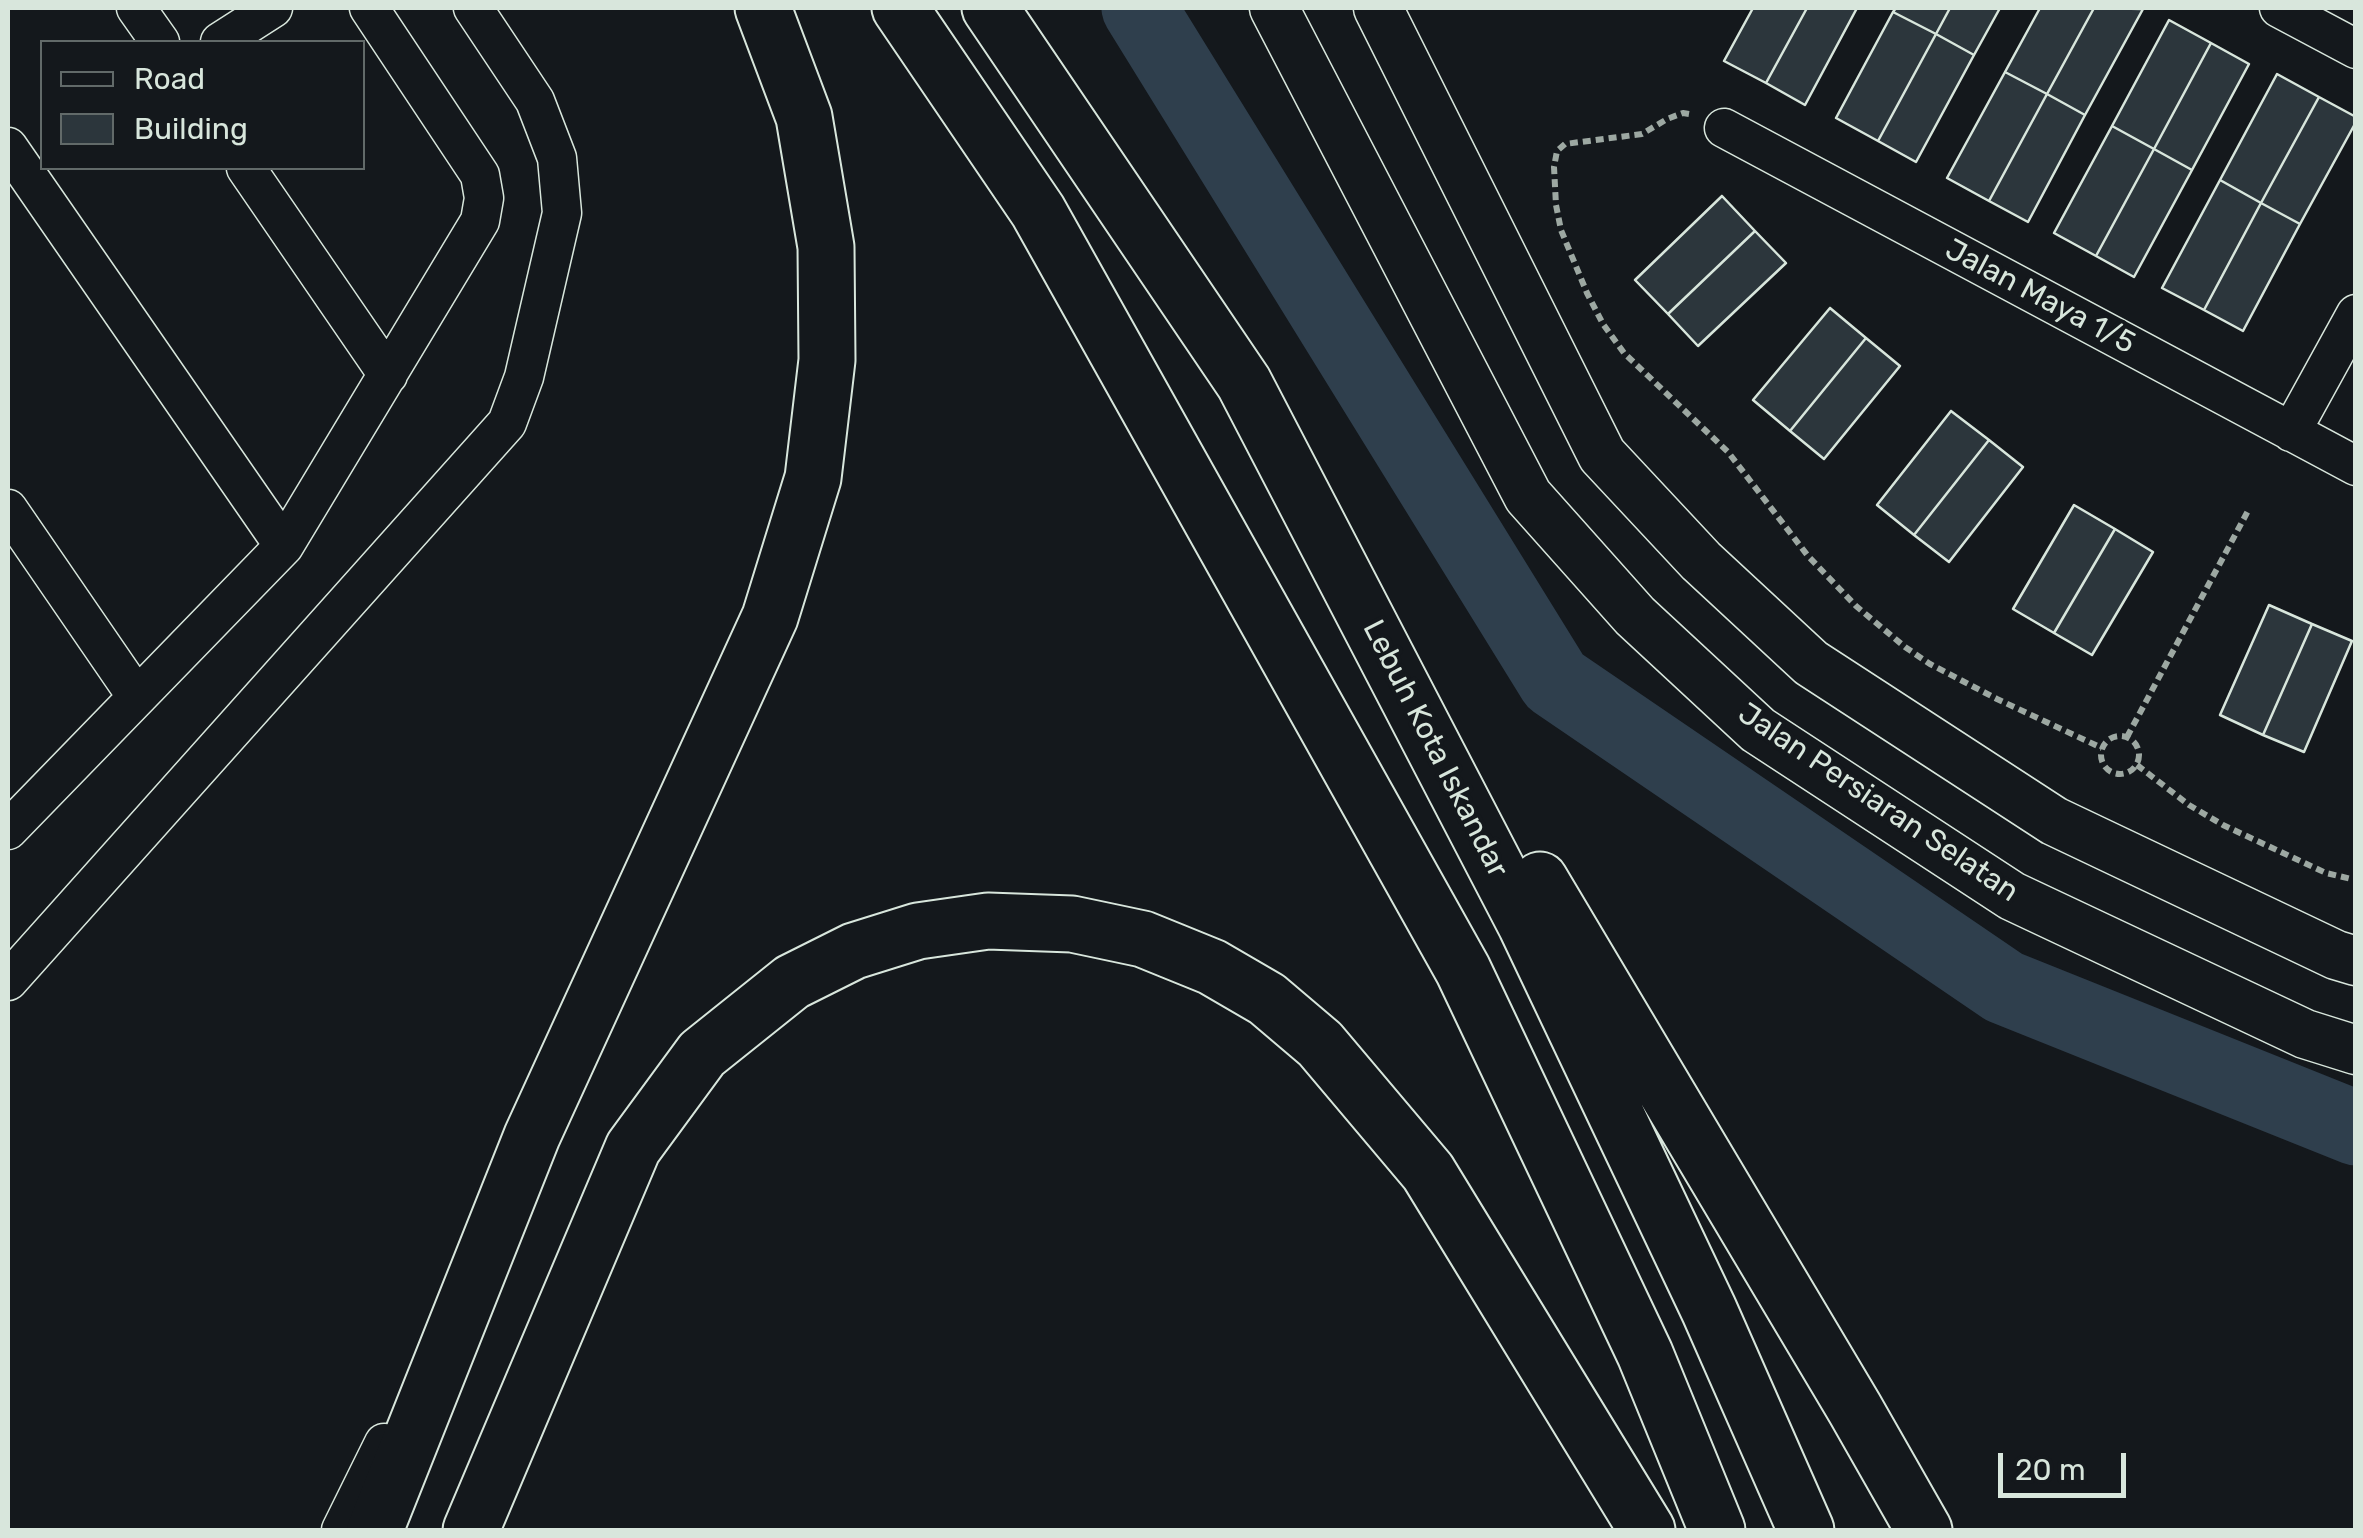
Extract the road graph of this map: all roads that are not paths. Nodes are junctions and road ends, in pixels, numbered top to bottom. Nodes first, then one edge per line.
1 (136, 8) edge
2 (273, 8) edge
3 (369, 8) edge
4 (474, 8) edge
5 (763, 8) edge
6 (900, 8) edge
7 (990, 8) edge
8 (1274, 8) edge
9 (1378, 8) edge
10 (2278, 8) edge
11 (159, 40) edge
12 (223, 40) edge
13 (2356, 48) edge
14 (1724, 128) road end
15 (21, 166) edge
16 (247, 170) edge
17 (2356, 314) edge
18 (388, 375) junction
19 (1244, 383) junction
20 (2291, 432) junction
21 (2356, 466) edge
22 (8, 509) edge
23 (284, 546) junction
24 (137, 698) junction
25 (8, 830) edge
26 (2356, 961) edge
27 (8, 982) edge
28 (2356, 1050) edge
29 (532, 1136) junction
30 (341, 1530) edge
31 (375, 1530) edge
32 (471, 1530) edge
33 (1647, 1530) edge
34 (1717, 1530) edge
35 (1806, 1530) edge
36 (1924, 1530) edge

1 - 11 street
2 - 12 street
3 - 18 street
4 - 27 street
5 - 29 highway
6 - 34 highway
7 - 19 highway, Lebuh Kota Iskandar
8 - 28 street, Jalan Persiaran Selatan
9 - 26 street
10 - 13 street
14 - 20 street, Jalan Maya 1/5
15 - 23 street
16 - 18 street
17 - 20 street
18 - 23 street
19 - 35 highway, Lebuh Kota Iskandar
19 - 36 highway
20 - 21 street, Jalan Maya 1/5
22 - 24 street
23 - 24 street
24 - 25 street
29 - 30 street
29 - 31 highway
32 - 33 highway

